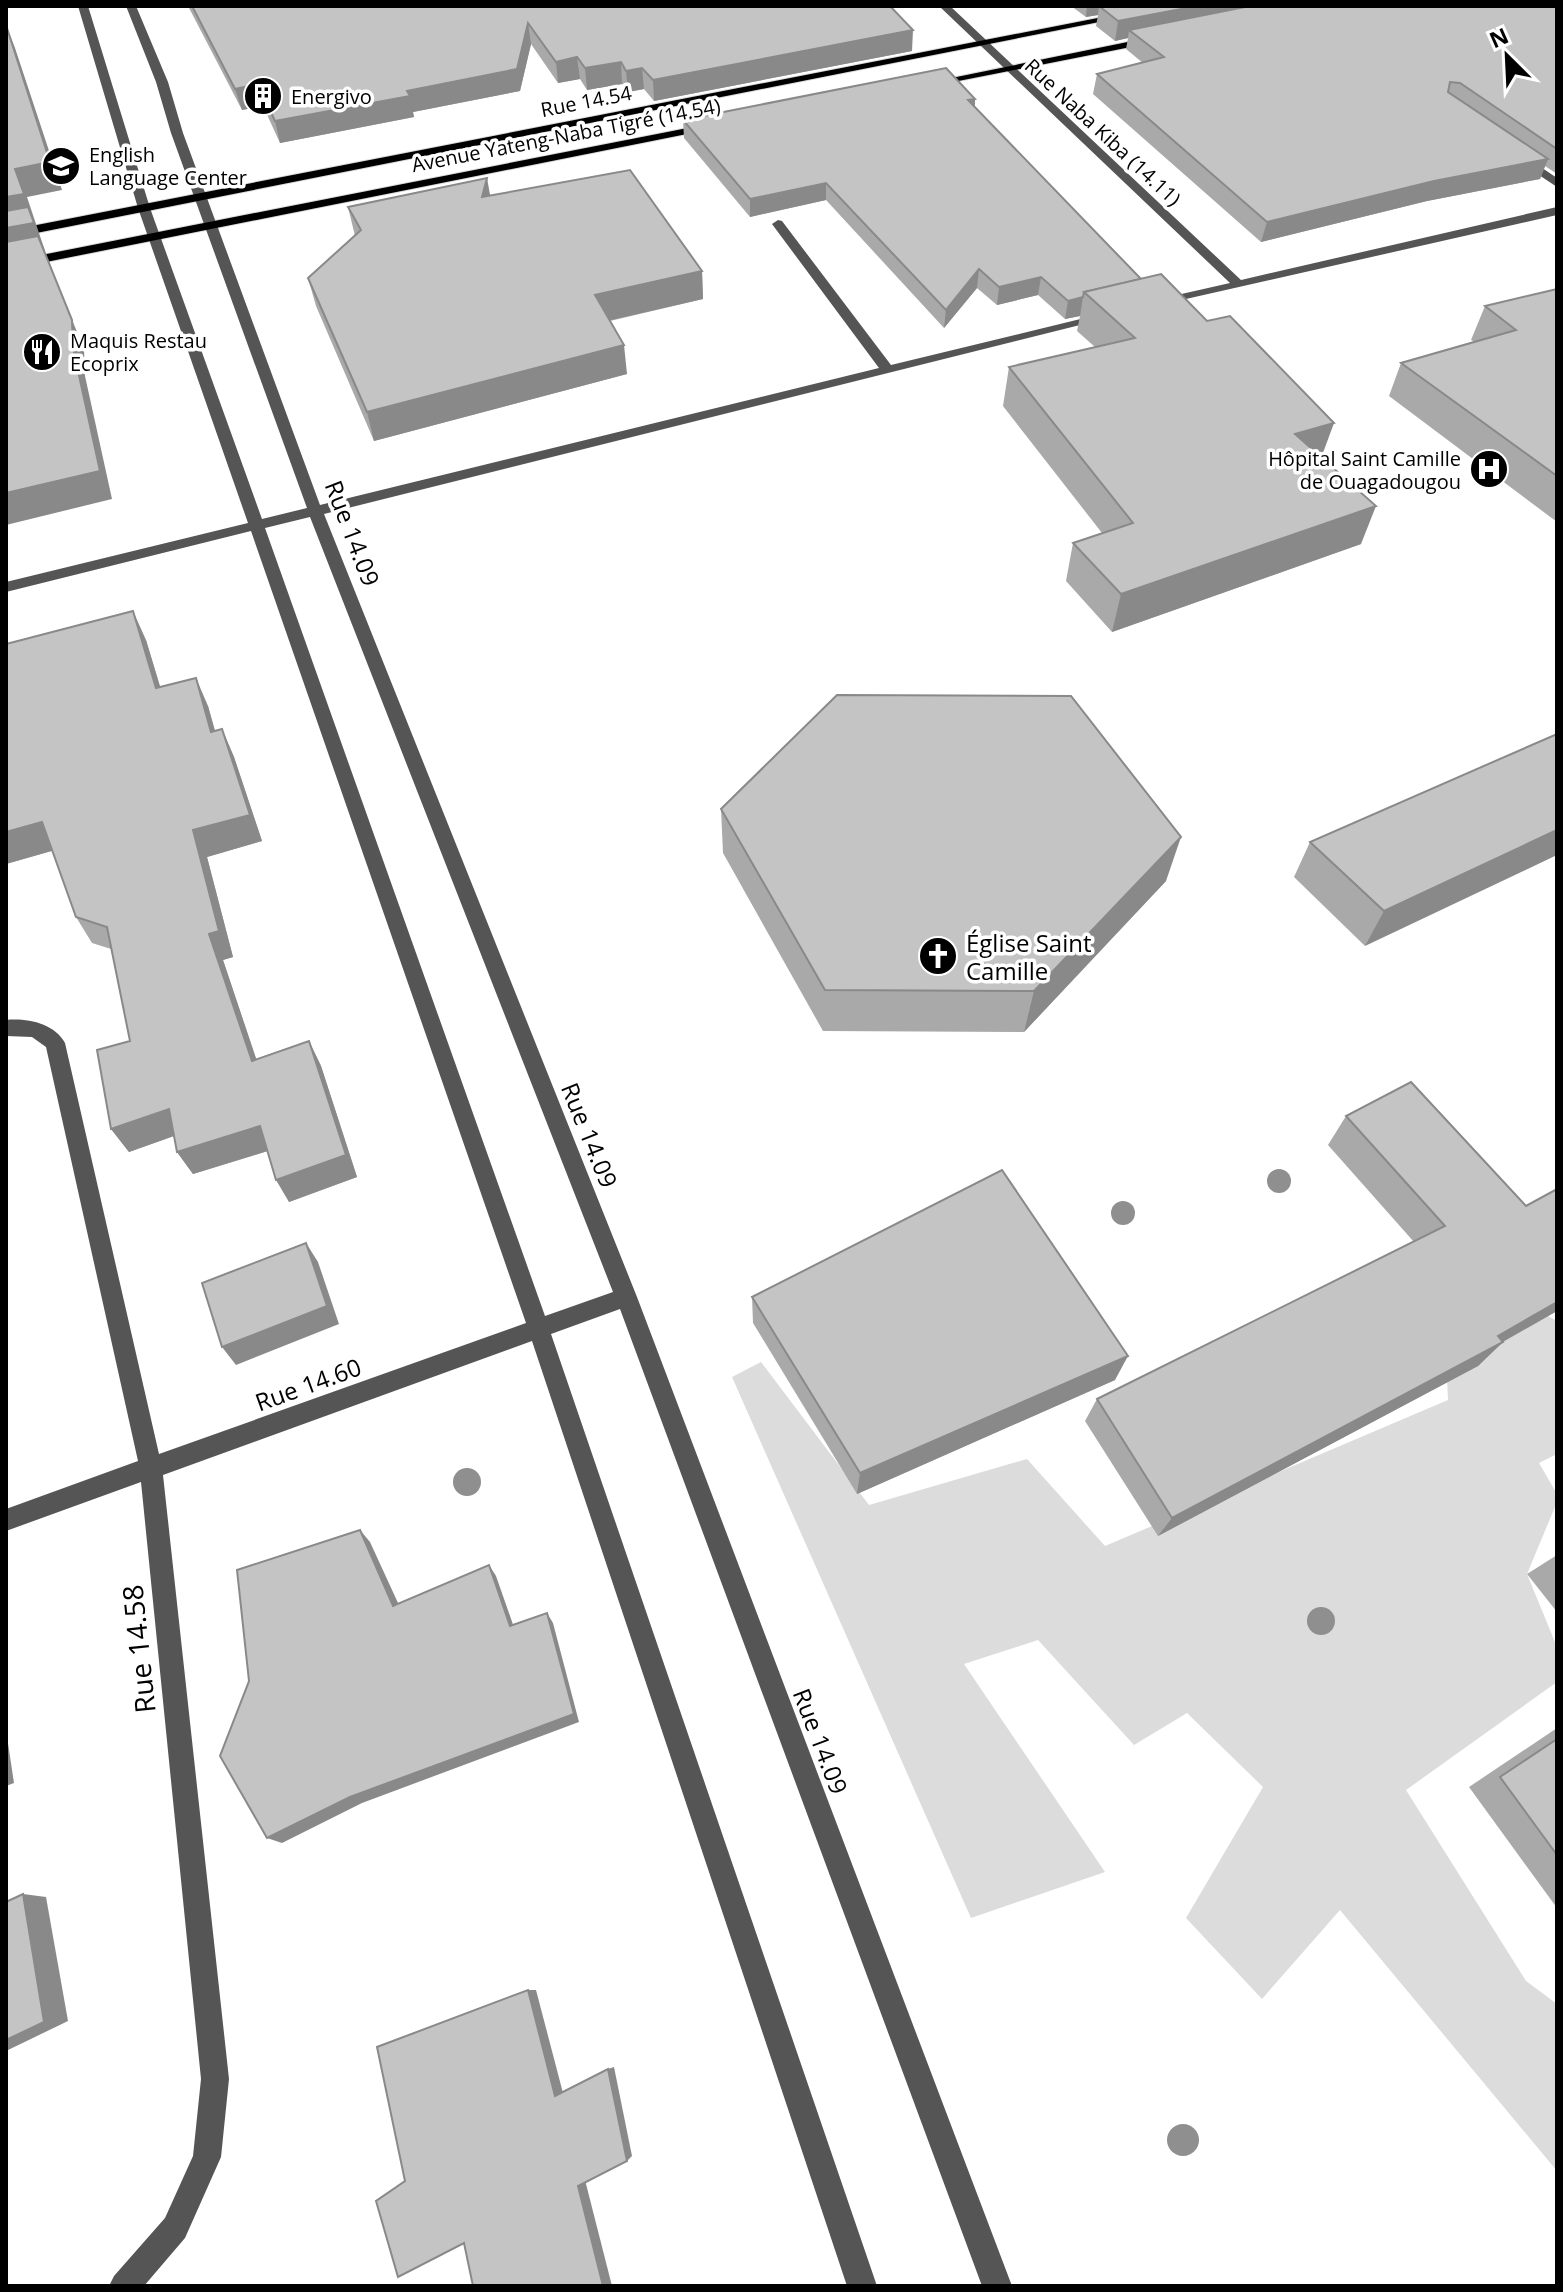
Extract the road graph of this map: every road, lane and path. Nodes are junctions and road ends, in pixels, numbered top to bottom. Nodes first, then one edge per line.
1 (83, 6) edge
2 (134, 6) edge
3 (944, 6) edge
4 (1175, 6) edge
5 (1173, 35) edge
6 (984, 43) junction
7 (1008, 68) junction
8 (914, 86) edge
9 (727, 124) edge
10 (1508, 149) edge
11 (1557, 183) edge
12 (202, 197) junction
13 (144, 208) junction
14 (1557, 211) edge
15 (778, 224) dead end
16 (212, 226) junction
17 (6, 235) edge
18 (155, 236) junction
19 (6, 266) edge
20 (1238, 284) junction
21 (1147, 307) edge
22 (1116, 314) edge
23 (888, 371) junction
24 (316, 513) junction
25 (256, 528) junction
26 (6, 587) edge
27 (6, 1028) edge
28 (626, 1297) junction
29 (538, 1329) junction
30 (151, 1468) junction
31 (6, 1520) edge
32 (124, 2286) edge
33 (862, 2286) edge
34 (997, 2286) edge

1 - 13 street
2 - 12 street, Rue 14.09
3 - 6 street, Rue Naba Kiba (14.11)
4 - 6 main road, Rue 14.54
5 - 7 main road
6 - 7 street, Rue Naba Kiba (14.11)
6 - 12 main road, Rue 14.54
7 - 8 main road
7 - 20 street, Rue Naba Kiba (14.11)
9 - 16 main road, Avenue Yateng-Naba Tigré (14.54)
10 - 11 street
12 - 13 main road, Rue 14.54
12 - 16 street, Rue 14.09
13 - 17 main road, Rue 14.54
13 - 18 street
14 - 20 street
15 - 23 street
16 - 18 main road, Avenue Yateng-Naba Tigré (14.54)
16 - 24 street, Rue 14.09
18 - 19 main road, Avenue Yateng-Naba Tigré (14.54)
18 - 25 street
20 - 21 street
22 - 23 street
23 - 24 street
24 - 25 street
24 - 28 street, Rue 14.09
25 - 26 street
25 - 29 street
27 - 30 street, Rue 14.58
28 - 29 street, Rue 14.60
28 - 34 street, Rue 14.09
29 - 30 street, Rue 14.60
29 - 33 street
30 - 31 street, Rue 14.60
30 - 32 street, Rue 14.58

